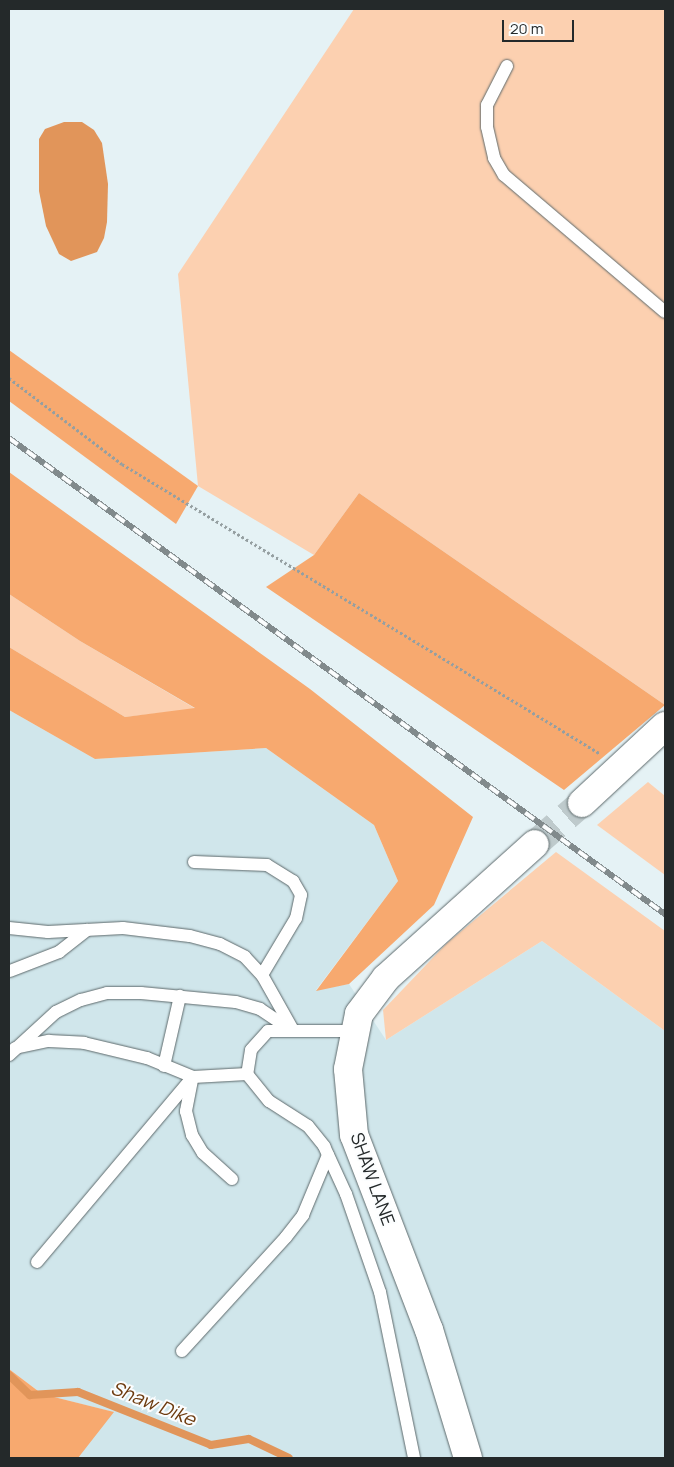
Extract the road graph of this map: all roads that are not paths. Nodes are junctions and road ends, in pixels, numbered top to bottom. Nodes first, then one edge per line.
1 (507, 66) dead end
2 (665, 312) edge
3 (665, 726) edge
4 (582, 803) tunnel mouth
5 (535, 844) tunnel mouth
6 (194, 862) dead end
7 (9, 928) edge
8 (87, 930) junction
9 (10, 972) dead end
10 (262, 975) junction
11 (180, 996) junction
12 (293, 1030) junction
13 (355, 1031) junction
14 (12, 1052) edge
15 (164, 1066) junction
16 (247, 1074) junction
17 (193, 1077) junction
18 (328, 1155) junction
19 (232, 1179) dead end
20 (37, 1262) dead end
21 (182, 1351) dead end
22 (414, 1458) edge
23 (468, 1458) edge

1 - 2 lane
3 - 4 street
5 - 13 street, SHAW LANE
6 - 10 lane
7 - 8 lane
8 - 9 lane
8 - 10 lane
10 - 12 lane
11 - 12 lane
11 - 14 lane
11 - 15 lane
12 - 13 lane
12 - 16 lane
13 - 23 street, SHAW LANE
14 - 15 lane
15 - 17 lane
16 - 17 lane
16 - 18 lane
17 - 19 lane
17 - 20 lane
18 - 21 lane
18 - 22 lane

